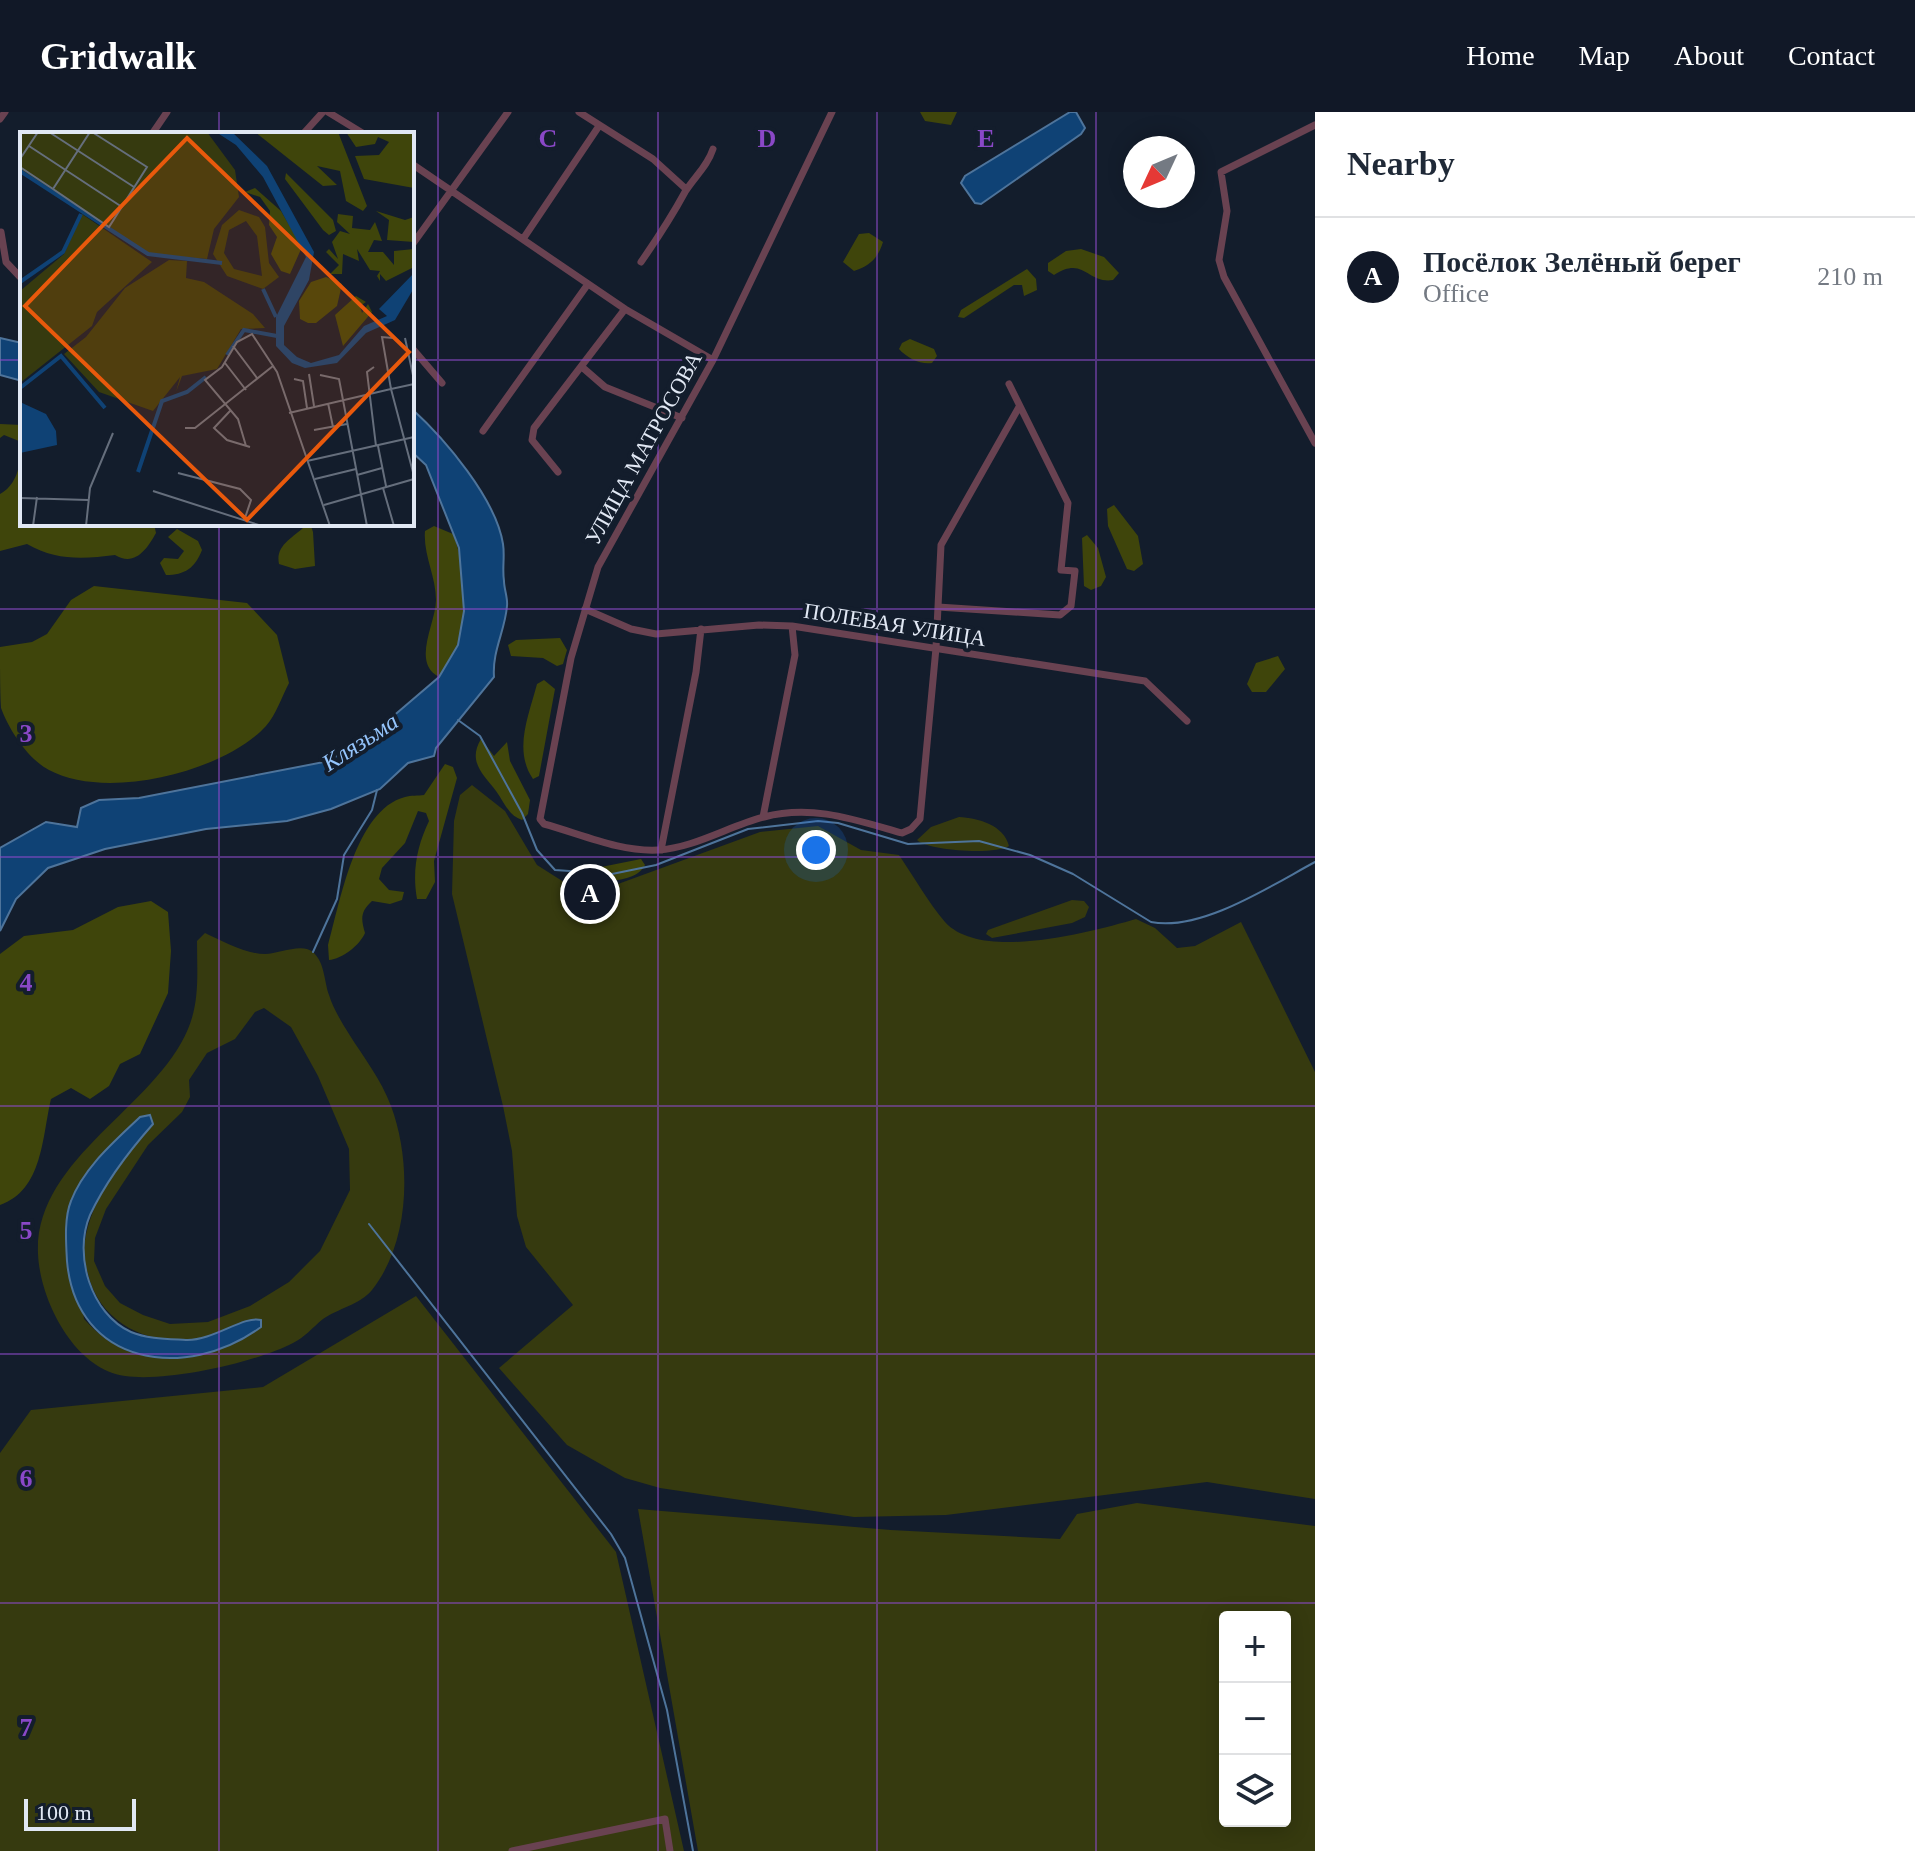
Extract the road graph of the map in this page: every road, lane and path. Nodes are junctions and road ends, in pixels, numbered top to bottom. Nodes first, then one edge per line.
1 (5, 112) edge
2 (167, 112) edge
3 (326, 112) edge
4 (508, 112) edge
5 (579, 112) edge
6 (832, 112) edge
7 (0, 119) edge
8 (1315, 125) edge
9 (599, 126) junction
10 (153, 132) edge
11 (305, 132) edge
12 (361, 132) edge
13 (713, 149) dead end
14 (414, 165) edge
15 (451, 188) junction
16 (686, 189) junction
17 (1, 232) edge
18 (523, 239) junction
19 (414, 242) edge
20 (641, 262) dead end
21 (20, 277) edge
22 (588, 284) junction
23 (625, 309) junction
24 (414, 350) edge
25 (713, 360) junction
26 (582, 367) junction
27 (442, 383) dead end
28 (1009, 384) dead end
29 (1019, 407) junction
30 (682, 418) junction
31 (483, 431) dead end
32 (1315, 443) edge
33 (558, 472) dead end
34 (938, 607) junction
35 (585, 609) junction
36 (792, 626) junction
37 (701, 629) junction
38 (936, 648) junction
39 (1187, 721) dead end
40 (763, 817) junction
41 (661, 850) junction
42 (536, 1849) edge
43 (512, 1851) edge
44 (670, 1851) edge

1 - 7 street
2 - 10 street
3 - 11 street
3 - 12 street
4 - 15 street
5 - 9 street
6 - 25 street, УЛИЦА МАТРОСОВА
8 - 32 street
9 - 16 street
9 - 18 street
13 - 16 street
14 - 15 street
15 - 18 street
15 - 19 street
16 - 20 street
17 - 21 street
18 - 22 street
22 - 23 street
22 - 31 street
23 - 25 street
23 - 26 street
24 - 27 street
25 - 30 street, УЛИЦА МАТРОСОВА
26 - 30 street
26 - 33 street
28 - 29 street
29 - 34 street
29 - 34 street
30 - 35 street, УЛИЦА МАТРОСОВА
34 - 38 street
35 - 37 street, ПОЛЕВАЯ УЛИЦА
35 - 41 street, УЛИЦА МАТРОСОВА
36 - 37 street, ПОЛЕВАЯ УЛИЦА
36 - 38 street, ПОЛЕВАЯ УЛИЦА
36 - 40 street
37 - 41 street
38 - 39 street, ПОЛЕВАЯ УЛИЦА
38 - 40 street
40 - 41 street
42 - 43 street
42 - 44 street

